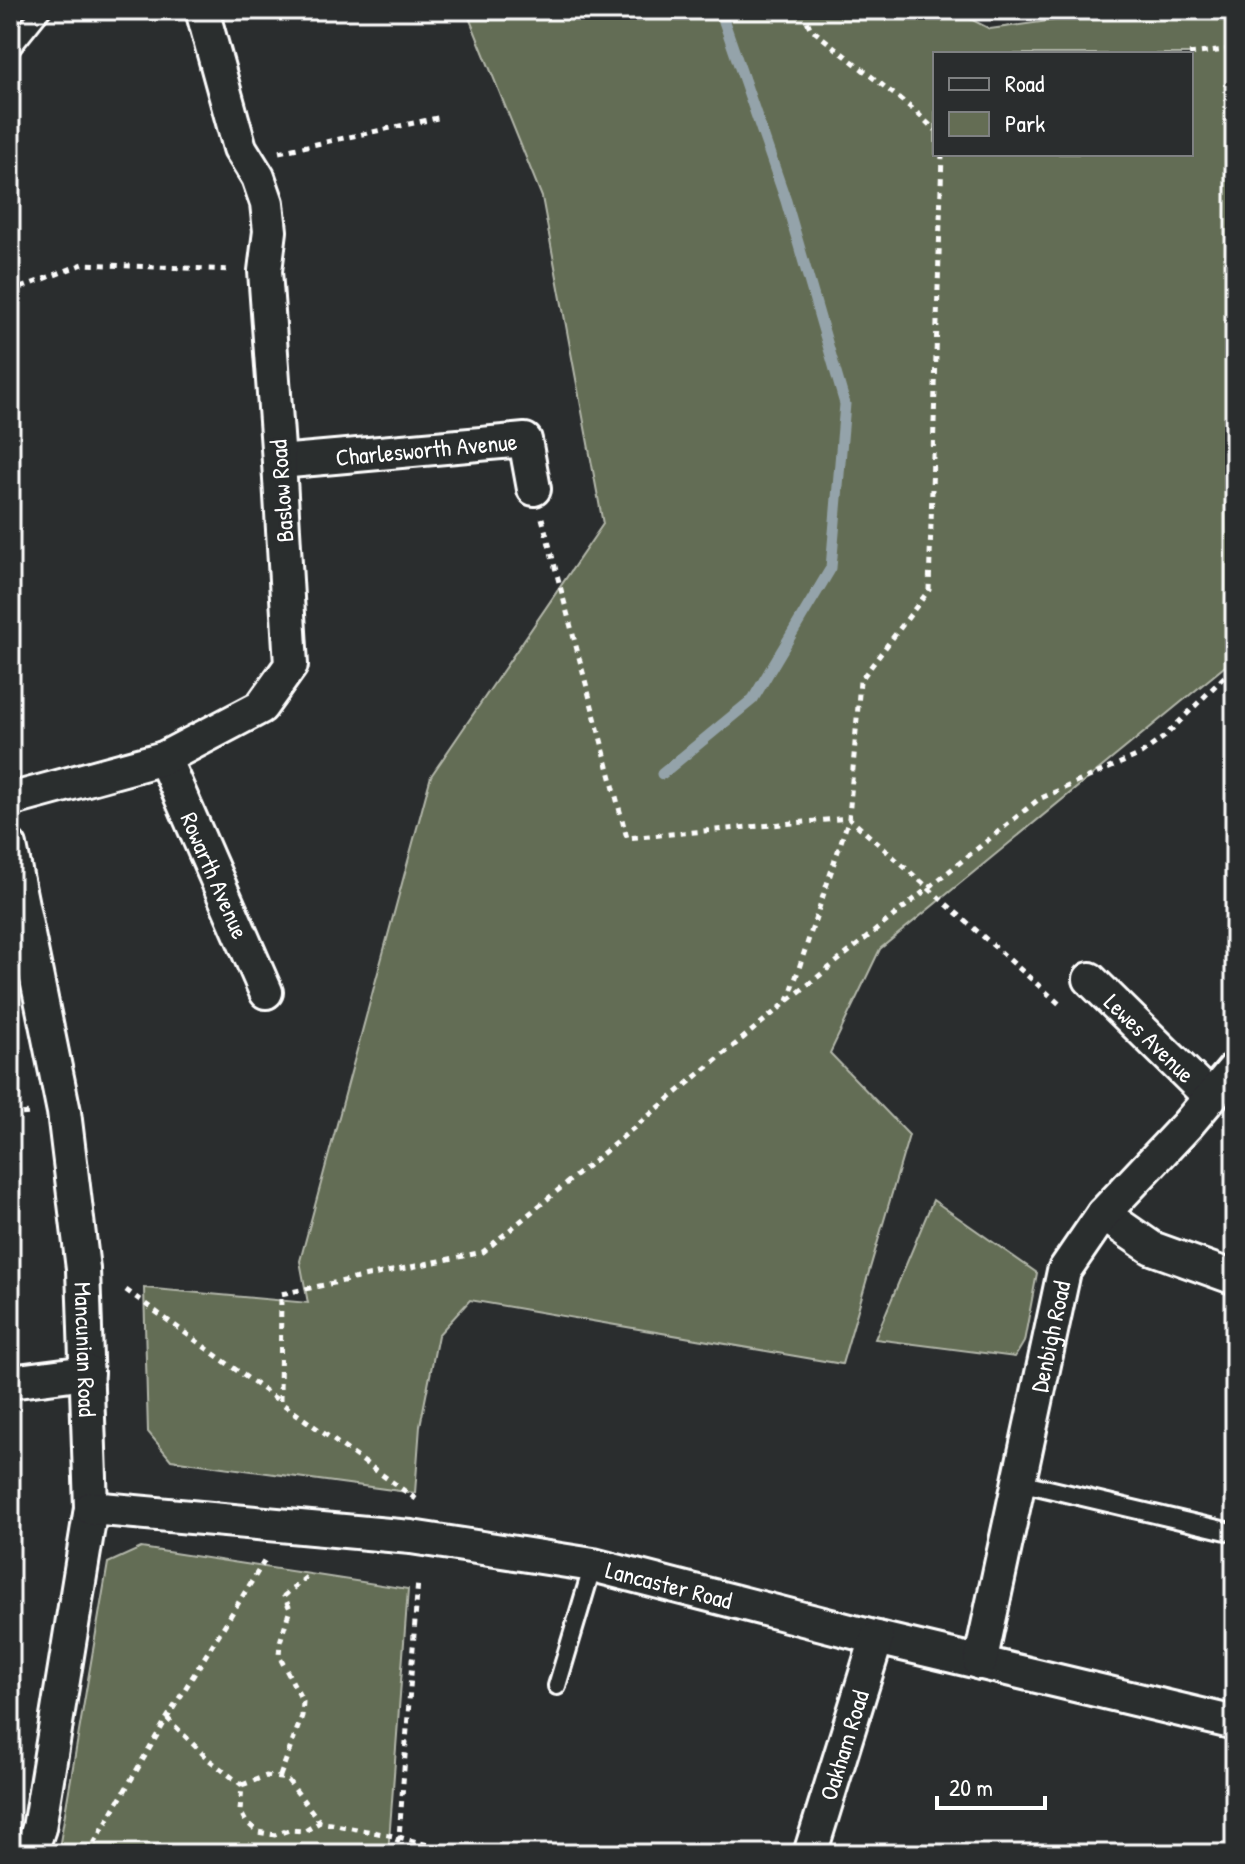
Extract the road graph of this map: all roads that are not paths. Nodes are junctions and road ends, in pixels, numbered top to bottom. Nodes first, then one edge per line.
1 (42, 10) edge
2 (202, 10) edge
3 (10, 50) edge
4 (279, 462) junction
5 (534, 489) road end
6 (164, 758) junction
7 (10, 800) edge
8 (10, 846) edge
9 (20, 947) edge
10 (1090, 979) dead end
11 (266, 992) dead end
12 (1235, 1068) edge
13 (1210, 1097) junction
14 (1103, 1214) junction
15 (1235, 1278) edge
16 (87, 1372) junction
17 (10, 1382) edge
18 (1019, 1482) junction
19 (91, 1508) junction
20 (1235, 1533) edge
21 (593, 1565) junction
22 (877, 1638) junction
23 (980, 1663) junction
24 (557, 1686) dead end
25 (1235, 1723) edge
26 (30, 1854) edge
27 (810, 1854) edge

1 - 3 lane
2 - 4 street, Baslow Road
4 - 5 street, Charlesworth Avenue
4 - 6 street, Baslow Road
6 - 7 street, Baslow Road
6 - 11 street, Rowarth Avenue
8 - 9 street, Mancunian Road
9 - 16 street, Mancunian Road
10 - 13 street, Lewes Avenue
12 - 13 street, Denbigh Road
13 - 14 street, Denbigh Road
14 - 15 street
14 - 18 street, Denbigh Road
16 - 17 street
16 - 19 street, Mancunian Road
18 - 20 lane
18 - 23 street, Denbigh Road
19 - 21 street, Lancaster Road
19 - 26 street, Mancunian Road
21 - 22 street, Lancaster Road
21 - 24 lane
22 - 23 street, Lancaster Road
22 - 27 street, Oakham Road
23 - 25 street, Lancaster Road

